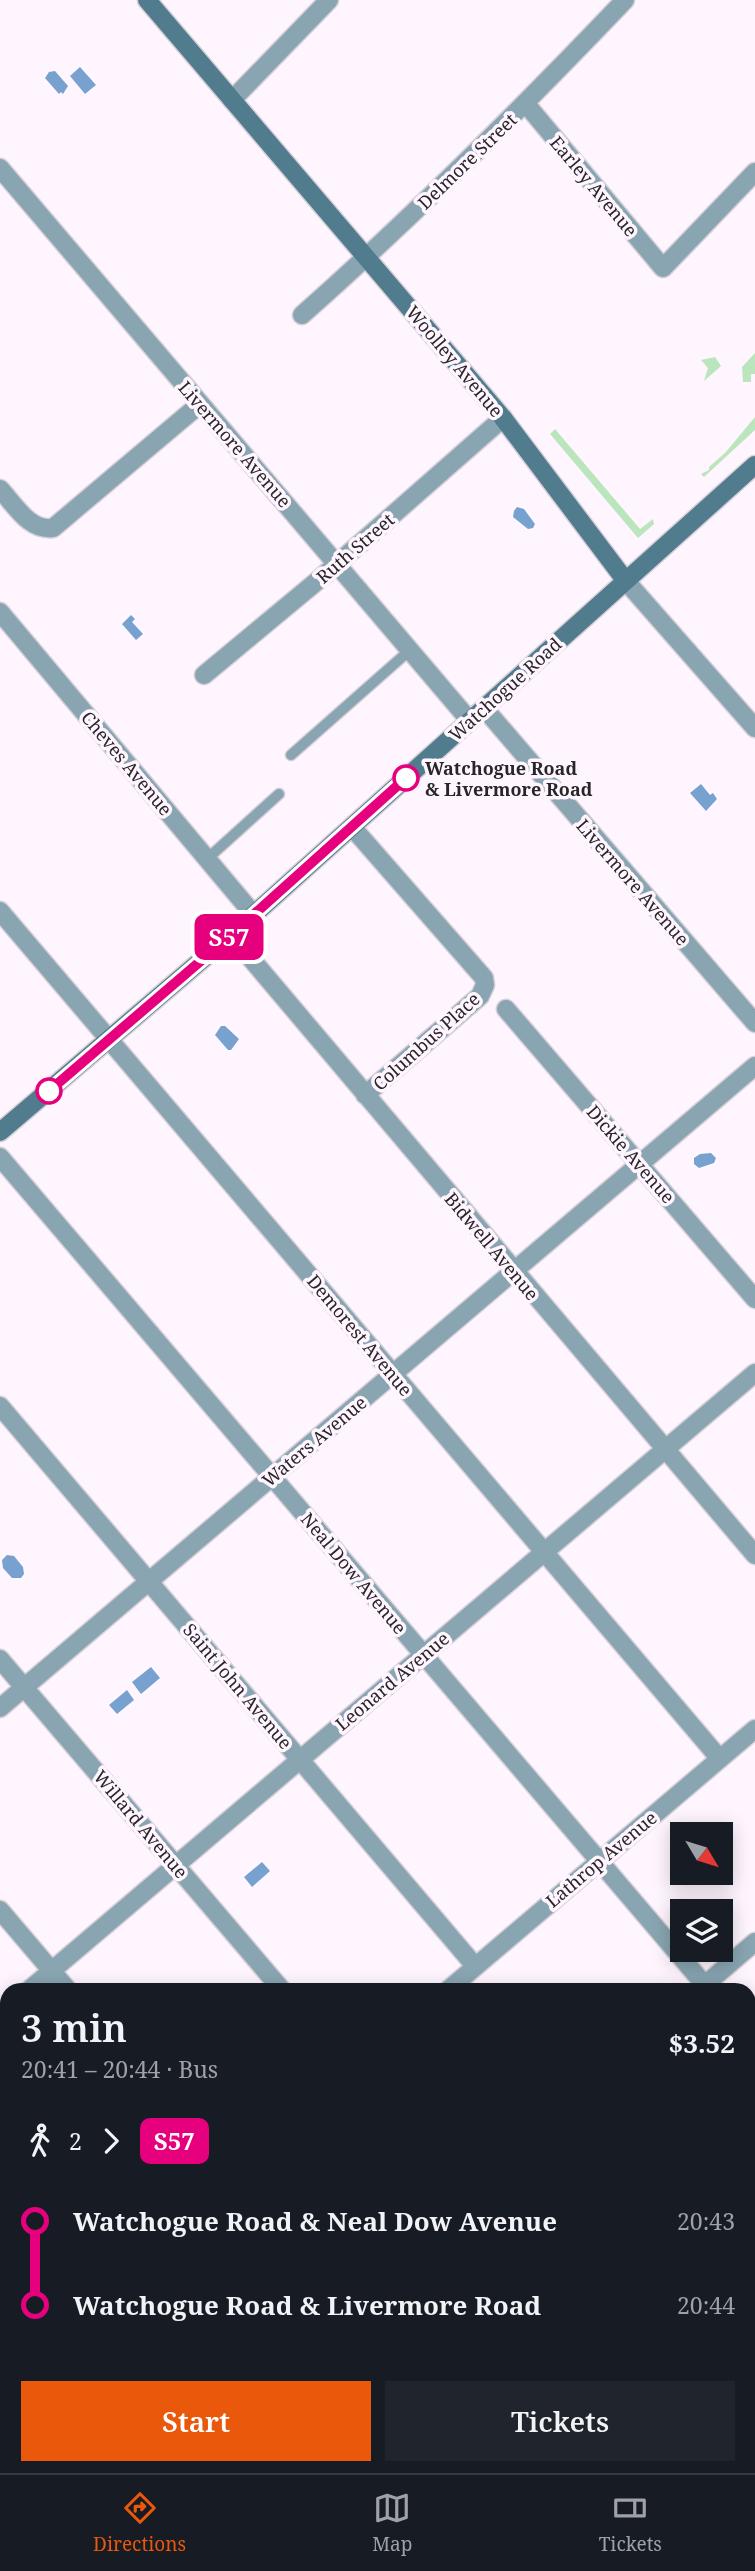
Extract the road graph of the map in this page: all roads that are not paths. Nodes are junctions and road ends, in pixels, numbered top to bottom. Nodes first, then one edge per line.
1 (147, 0) edge
2 (329, 0) edge
3 (625, 0) edge
4 (232, 100) junction
5 (526, 104) junction
6 (0, 168) edge
7 (755, 172) edge
8 (367, 258) junction
9 (302, 315) dead end
10 (200, 404) junction
11 (503, 418) junction
12 (755, 465) edge
13 (0, 489) edge
14 (337, 563) junction
15 (625, 580) junction
16 (0, 612) edge
17 (410, 650) junction
18 (204, 675) dead end
19 (477, 714) junction
20 (755, 728) edge
21 (291, 755) dead end
22 (279, 794) dead end
23 (352, 827) junction
24 (207, 859) junction
25 (0, 911) edge
26 (254, 915) junction
27 (231, 935) junction
28 (506, 1009) dead end
29 (755, 1023) edge
30 (110, 1040) junction
31 (755, 1066) edge
32 (365, 1096) junction
33 (0, 1132) edge
34 (0, 1157) edge
35 (639, 1164) junction
36 (514, 1271) junction
37 (755, 1299) edge
38 (755, 1373) edge
39 (393, 1374) junction
40 (0, 1406) edge
41 (665, 1449) junction
42 (272, 1477) junction
43 (544, 1552) junction
44 (755, 1555) edge
45 (149, 1582) junction
46 (423, 1655) junction
47 (0, 1659) edge
48 (24, 1687) junction
49 (0, 1707) edge
50 (755, 1729) edge
51 (720, 1759) junction
52 (300, 1760) junction
53 (599, 1861) junction
54 (176, 1865) junction
55 (0, 1910) edge
56 (755, 1942) edge
57 (475, 1966) junction
58 (51, 1970) junction
59 (37, 1983) edge
60 (62, 1983) edge
61 (276, 1983) edge
62 (456, 1983) edge
63 (700, 1983) edge
64 (710, 1983) edge

1 - 4 street, Woolley Avenue
2 - 4 street
3 - 5 street, Delmore Street
4 - 8 street, Woolley Avenue
5 - 7 street, Earley Avenue
5 - 8 street, Delmore Street
6 - 10 street, Livermore Avenue
8 - 9 street, Delmore Street
8 - 11 street, Woolley Avenue
10 - 13 street
10 - 14 street, Livermore Avenue
11 - 14 street, Ruth Street
11 - 15 street, Woolley Avenue
12 - 15 street, Watchogue Road
14 - 17 street, Livermore Avenue
14 - 18 street, Ruth Street
15 - 19 street, Watchogue Road
15 - 20 street, Woolley Avenue
16 - 24 street, Cheves Avenue
17 - 19 street, Livermore Avenue
17 - 21 lane
19 - 23 street, Watchogue Road
19 - 29 street, Livermore Avenue
22 - 24 lane
23 - 26 street, Watchogue Road
23 - 32 street, Columbus Place
24 - 26 street, Cheves Avenue
25 - 30 street, Demorest Avenue
26 - 27 street, Watchogue Road
27 - 30 street, Watchogue Road
27 - 32 street, Bidwell Avenue
28 - 35 street, Dickie Avenue
30 - 33 street, Watchogue Road
30 - 39 street, Demorest Avenue
31 - 35 street, Waters Avenue
32 - 36 street, Bidwell Avenue
34 - 42 street, Neal Dow Avenue
35 - 36 street, Waters Avenue
35 - 37 street, Dickie Avenue
36 - 39 street, Waters Avenue
36 - 41 street, Bidwell Avenue
38 - 41 street, Leonard Avenue
39 - 42 street, Waters Avenue
39 - 43 street, Demorest Avenue
40 - 45 street, Saint John Avenue
41 - 43 street, Leonard Avenue
41 - 44 street, Bidwell Avenue
42 - 45 street, Waters Avenue
42 - 46 street, Neal Dow Avenue
43 - 46 street, Leonard Avenue
43 - 51 street, Demorest Avenue
45 - 48 street, Waters Avenue
45 - 52 street, Saint John Avenue
46 - 52 street, Leonard Avenue
46 - 53 street, Neal Dow Avenue
47 - 48 street, Willard Avenue
48 - 49 street, Waters Avenue
48 - 54 street, Willard Avenue
50 - 51 street, Lathrop Avenue
51 - 53 street, Lathrop Avenue
52 - 54 street, Leonard Avenue
52 - 57 street, Saint John Avenue
53 - 57 street, Lathrop Avenue
53 - 63 street, Neal Dow Avenue
54 - 58 street, Leonard Avenue
54 - 61 street, Willard Avenue
55 - 58 street
56 - 64 street
57 - 62 street, Lathrop Avenue
58 - 59 street, Leonard Avenue
58 - 60 street

